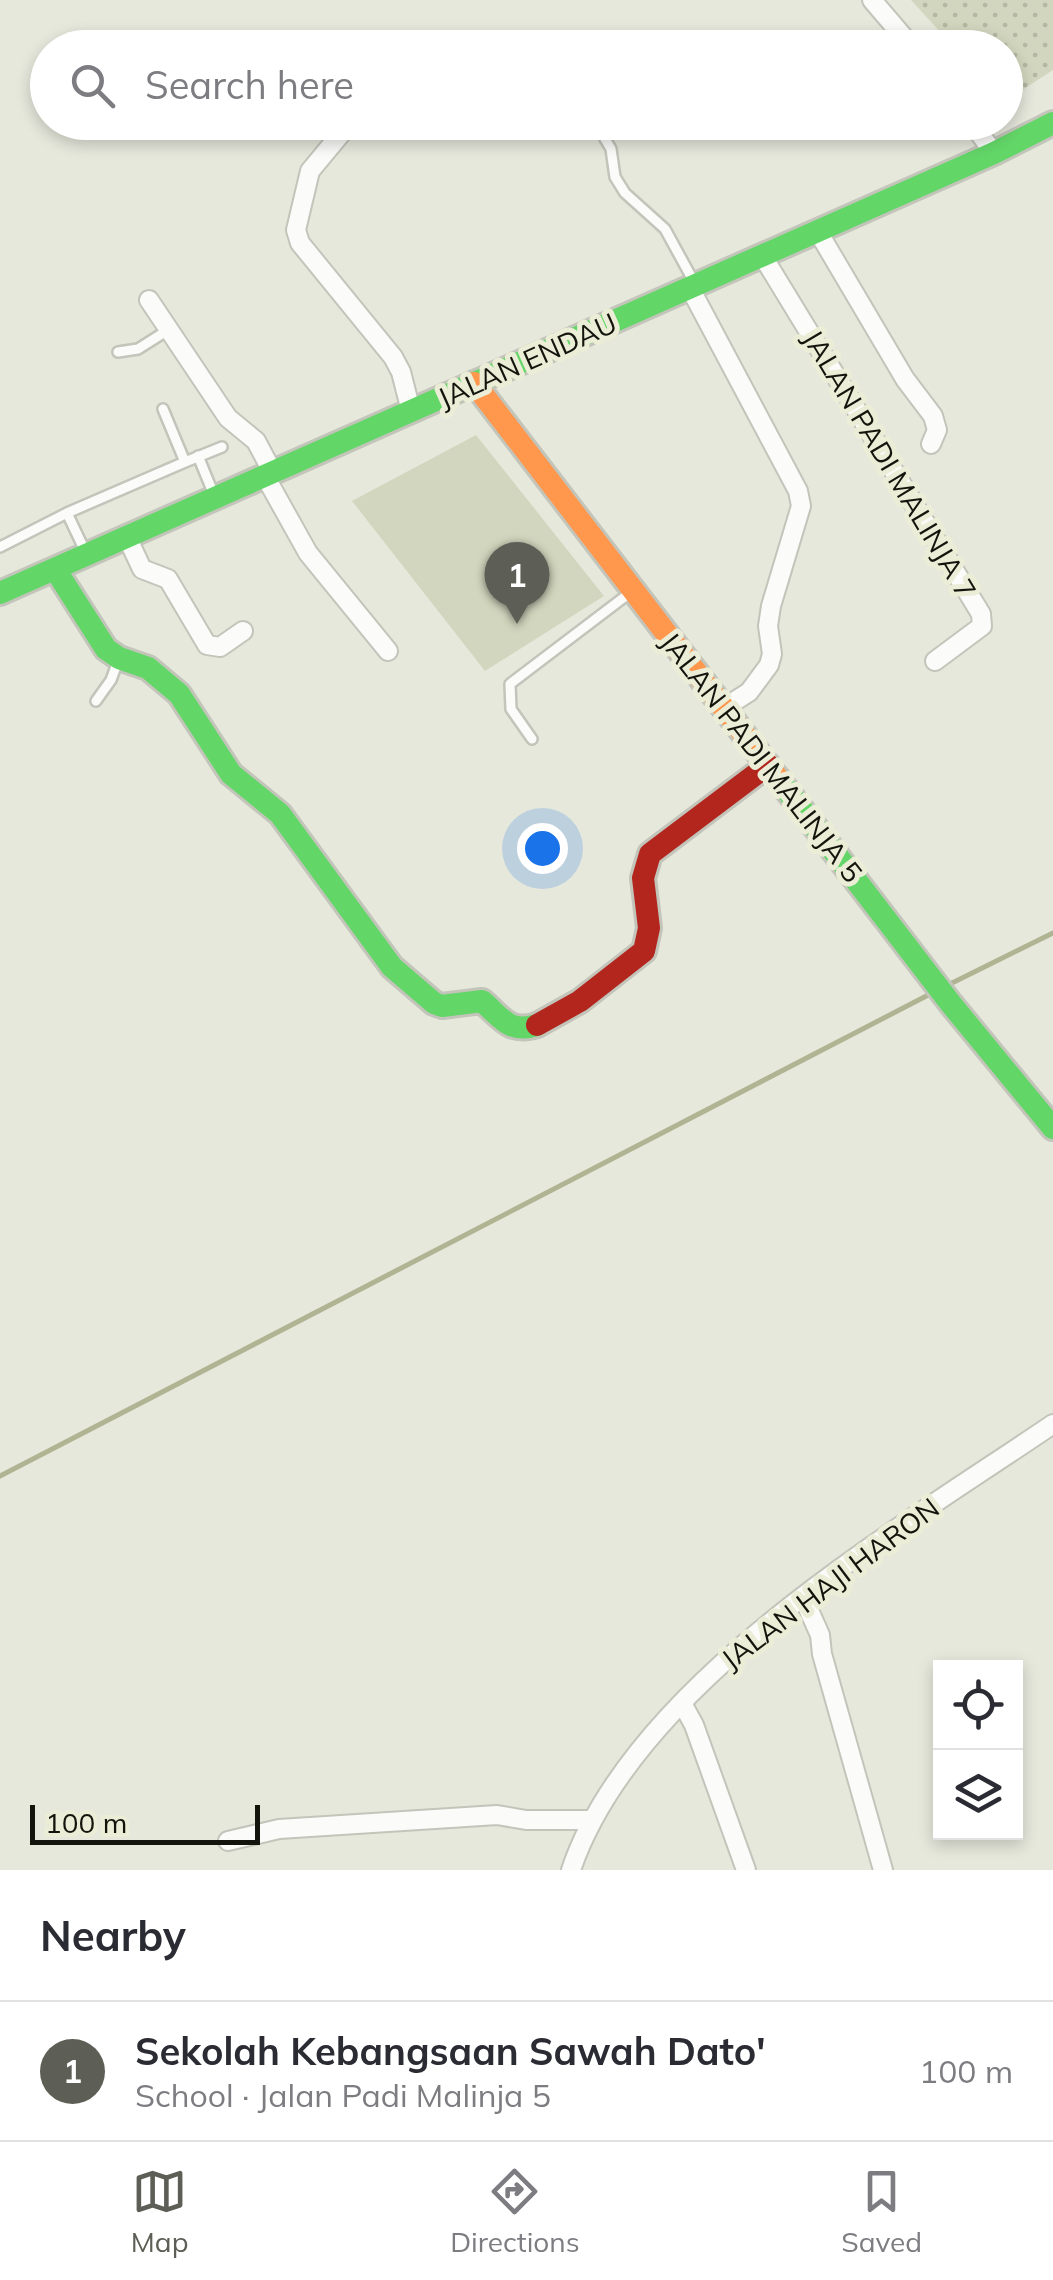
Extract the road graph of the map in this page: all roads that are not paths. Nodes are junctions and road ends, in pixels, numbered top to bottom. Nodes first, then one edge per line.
1 (872, 0) edge
2 (897, 30) edge
3 (1053, 123) edge
4 (1023, 138) edge
5 (336, 140) edge
6 (606, 140) edge
7 (984, 140) edge
8 (1020, 140) edge
9 (994, 153) junction
10 (818, 230) junction
11 (762, 255) junction
12 (693, 287) junction
13 (149, 300) dead end
14 (168, 330) junction
15 (118, 352) dead end
16 (474, 384) junction
17 (163, 409) dead end
18 (411, 412) junction
19 (931, 444) dead end
20 (222, 447) dead end
21 (198, 456) junction
22 (184, 462) junction
23 (269, 475) junction
24 (215, 498) junction
25 (67, 513) junction
26 (127, 537) junction
27 (0, 547) edge
28 (86, 554) junction
29 (54, 569) junction
30 (633, 590) junction
31 (0, 593) edge
32 (244, 631) dead end
33 (388, 650) dead end
34 (119, 658) junction
35 (936, 661) dead end
36 (96, 701) dead end
37 (724, 708) junction
38 (532, 739) dead end
39 (768, 765) junction
40 (1053, 1128) edge
41 (1053, 1424) edge
42 (803, 1598) junction
43 (682, 1704) junction
44 (592, 1820) junction
45 (228, 1841) dead end
46 (571, 1870) edge
47 (746, 1870) edge
48 (884, 1870) edge

1 - 2 street
3 - 4 main road, JALAN ENDAU
5 - 18 street
6 - 12 lane
7 - 9 street
8 - 9 main road, JALAN ENDAU
9 - 10 main road, JALAN ENDAU
10 - 11 main road, JALAN ENDAU
10 - 19 street
11 - 12 main road, JALAN ENDAU
11 - 35 street, JALAN PADI MALINJA 7
12 - 16 main road, JALAN ENDAU
12 - 37 street
13 - 14 street
14 - 15 lane
14 - 23 street
16 - 18 main road, JALAN ENDAU
16 - 30 main road, JALAN PADI MALINJA 5
17 - 22 lane
18 - 23 main road, JALAN ENDAU
20 - 21 lane
21 - 22 lane
21 - 24 lane
22 - 25 lane
23 - 24 main road, JALAN ENDAU
23 - 33 street
24 - 26 main road, JALAN ENDAU
25 - 27 lane
25 - 28 lane
26 - 28 main road, JALAN ENDAU
26 - 32 street
28 - 29 main road, JALAN ENDAU
29 - 31 main road, JALAN ENDAU
29 - 34 main road
30 - 37 main road, JALAN PADI MALINJA 5
30 - 38 lane
34 - 36 lane
34 - 39 main road
37 - 39 main road, JALAN PADI MALINJA 5
39 - 40 main road, JALAN PADI MALINJA 5
41 - 42 street, JALAN HAJI HARON
42 - 43 street, JALAN HAJI HARON
42 - 48 street
43 - 44 street, JALAN HAJI HARON
43 - 47 street
44 - 45 street
44 - 46 street, JALAN HAJI HARON

